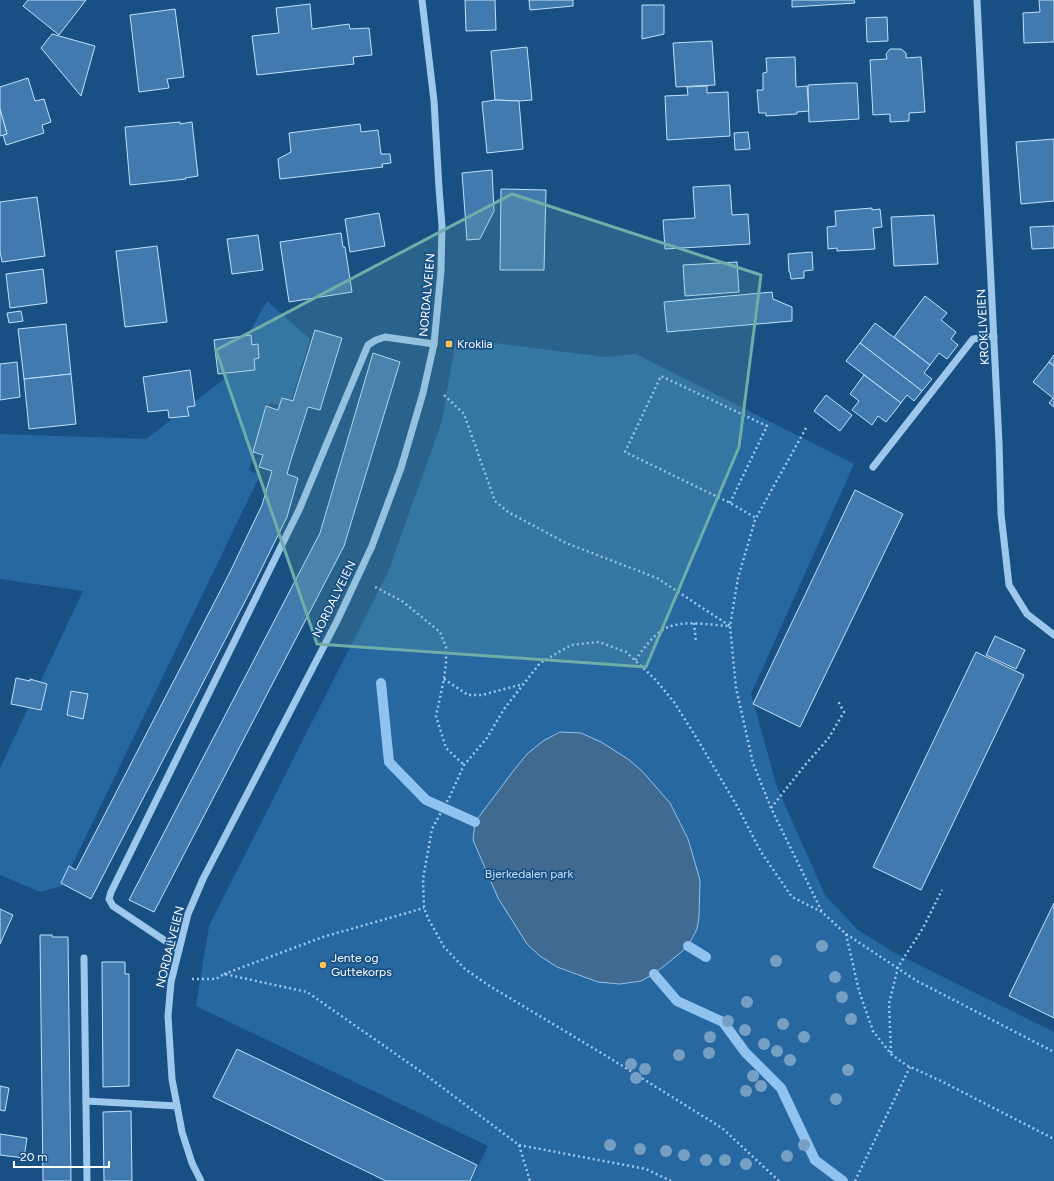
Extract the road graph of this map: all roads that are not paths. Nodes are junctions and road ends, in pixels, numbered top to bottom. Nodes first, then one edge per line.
1 (422, 0) edge
2 (977, 0) edge
3 (994, 336) junction
4 (434, 344) junction
5 (873, 467) dead end
6 (1054, 635) edge
7 (179, 950) junction
8 (84, 958) dead end
9 (86, 1101) junction
10 (177, 1106) junction
11 (87, 1181) edge
12 (201, 1181) edge

1 - 4 street, NORDALVEIEN
2 - 3 street, KROKLIVEIEN
3 - 5 street
3 - 6 street, KROKLIVEIEN
4 - 7 street, NORDALVEIEN
4 - 7 street
7 - 10 street, NORDALVEIEN
8 - 9 street
9 - 10 street
9 - 11 street
10 - 12 street, NORDALVEIEN

